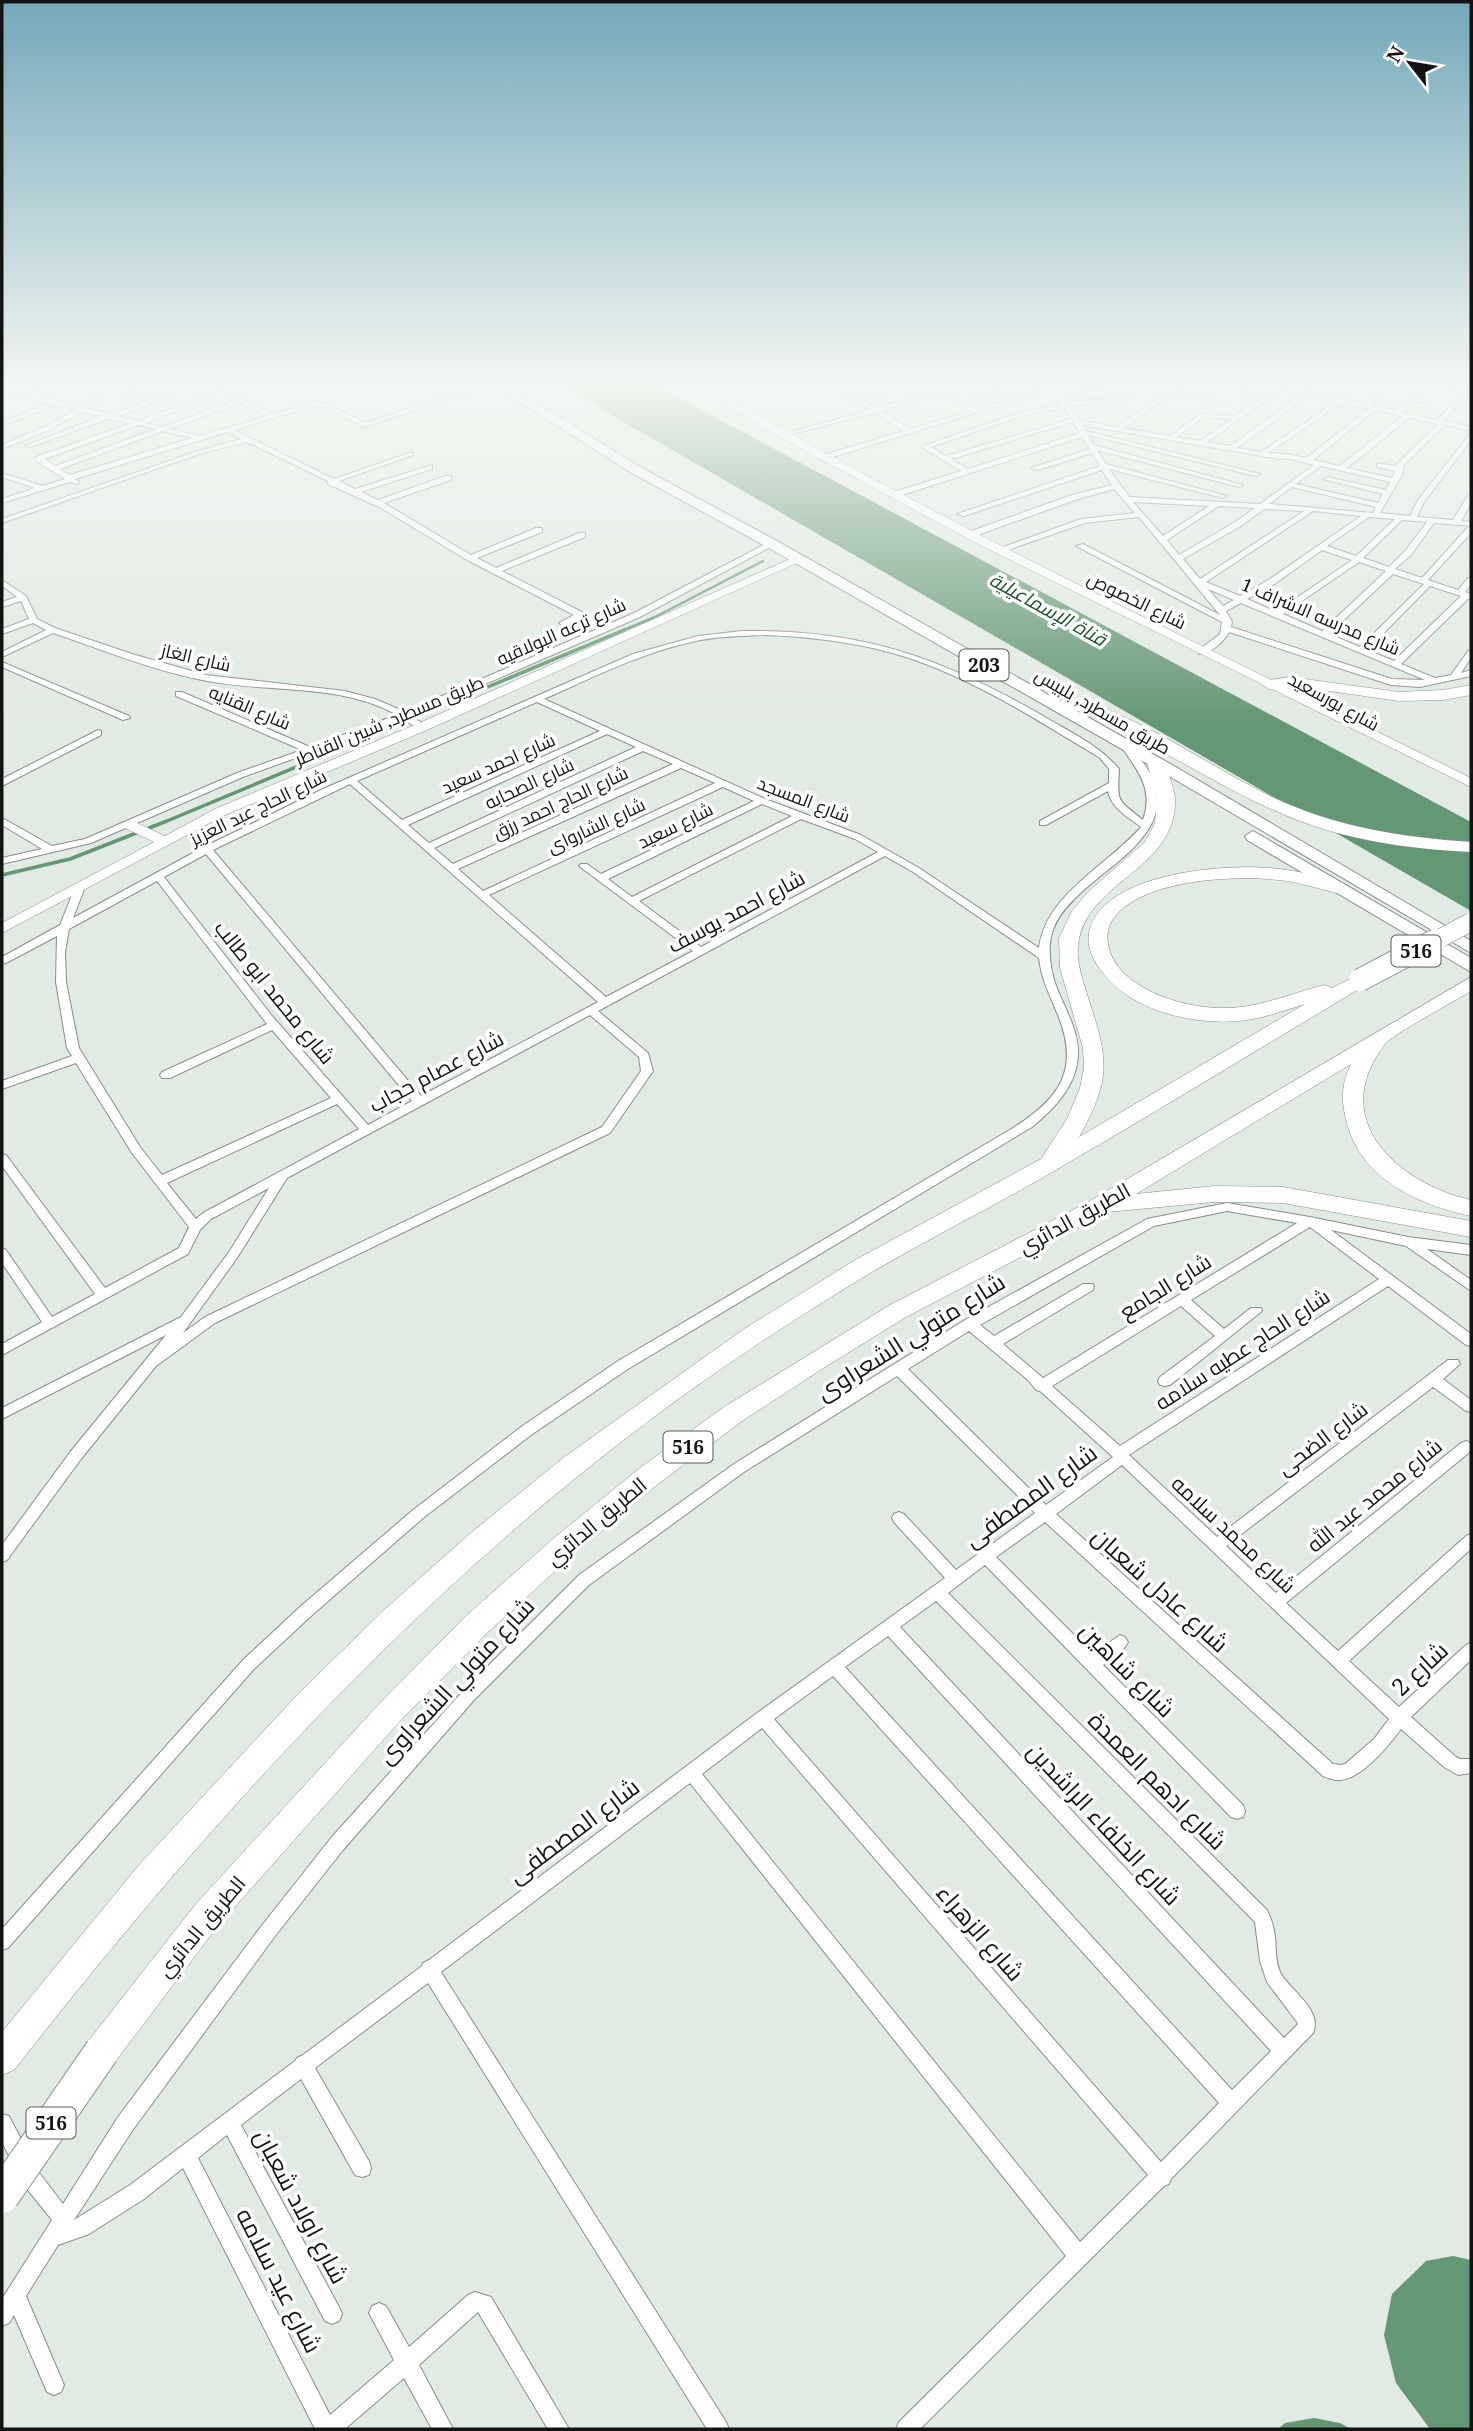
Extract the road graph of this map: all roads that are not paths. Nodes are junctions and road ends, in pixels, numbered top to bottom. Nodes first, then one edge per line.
1 (71, 497) edge
2 (365, 497) edge
3 (393, 497) edge
4 (686, 497) edge
5 (711, 497) edge
6 (898, 497) edge
7 (1010, 497) edge
8 (1071, 497) edge
9 (1221, 497) edge
10 (1274, 497) edge
11 (1344, 497) edge
12 (1385, 497) edge
13 (1424, 497) edge
14 (1471, 497) edge
15 (1313, 498) dead end
16 (1127, 499) joint
17 (377, 503) junction
18 (1215, 503) junction
19 (1263, 506) junction
20 (1380, 506) junction
21 (1308, 509) junction
22 (961, 514) dead end
23 (1372, 514) junction
24 (1140, 515) junction
25 (1402, 516) junction
26 (1413, 517) junction
27 (1433, 519) junction
28 (2, 521) edge
29 (1456, 522) junction
30 (1471, 526) edge
31 (539, 530) dead end
32 (582, 535) dead end
33 (969, 535) junction
34 (1162, 540) junction
35 (772, 544) junction
36 (1080, 545) dead end
37 (1321, 547) junction
38 (999, 550) junction
39 (470, 558) junction
40 (797, 559) junction
41 (1178, 559) junction
42 (1358, 559) junction
43 (1391, 570) junction
44 (496, 571) junction
45 (1471, 580) edge
46 (1198, 581) junction
47 (2, 582) edge
48 (1426, 582) junction
49 (1466, 595) edge
50 (23, 598) junction
51 (1241, 599) junction
52 (2, 605) edge
53 (1222, 610) junction
54 (580, 615) junction
55 (1277, 615) junction
56 (34, 620) junction
57 (1228, 625) junction
58 (607, 628) junction
59 (52, 630) junction
60 (2, 632) edge
61 (1324, 635) junction
62 (588, 637) junction
63 (1362, 650) junction
64 (1202, 652) junction
65 (1471, 653) edge
66 (2, 655) edge
67 (2, 664) edge
68 (1396, 664) junction
69 (1471, 673) edge
70 (1454, 676) junction
71 (1434, 681) junction
72 (1269, 684) junction
73 (1471, 690) edge
74 (179, 694) dead end
75 (537, 699) junction
76 (1067, 702) junction
77 (406, 715) junction
78 (127, 718) dead end
79 (422, 727) junction
80 (607, 731) junction
81 (99, 733) dead end
82 (395, 738) junction
83 (1126, 746) junction
84 (643, 747) junction
85 (310, 750) junction
86 (413, 752) junction
87 (681, 764) junction
88 (1162, 766) junction
89 (351, 780) junction
90 (2, 783) edge
91 (723, 783) junction
92 (1471, 783) edge
93 (1112, 785) junction
94 (1471, 793) edge
95 (762, 801) junction
96 (801, 815) junction
97 (2, 821) edge
98 (1042, 823) dead end
99 (401, 824) junction
100 (132, 826) junction
101 (1146, 827) junction
102 (158, 838) junction
103 (428, 847) junction
104 (1471, 847) edge
105 (207, 849) junction
106 (51, 850) junction
107 (884, 853) junction
108 (2, 861) edge
109 (584, 866) dead end
110 (452, 869) junction
111 (158, 876) junction
112 (601, 878) junction
113 (80, 887) junction
114 (1336, 887) junction
115 (482, 895) junction
116 (632, 901) junction
117 (1471, 922) edge
118 (65, 926) junction
119 (2, 929) edge
120 (1471, 936) edge
121 (1471, 948) edge
122 (701, 952) junction
123 (1045, 957) junction
124 (2, 961) edge
125 (1471, 966) edge
126 (1360, 979) junction
127 (1471, 983) edge
128 (606, 1003) junction
129 (591, 1012) junction
130 (274, 1025) junction
131 (1382, 1038) junction
132 (78, 1058) junction
133 (166, 1075) dead end
134 (2, 1086) edge
135 (339, 1099) junction
136 (419, 1102) junction
137 (365, 1129) junction
138 (2, 1158) edge
139 (1034, 1173) junction
140 (282, 1176) junction
141 (160, 1181) junction
142 (1096, 1208) junction
143 (1471, 1208) edge
144 (1310, 1220) junction
145 (195, 1227) junction
146 (1471, 1229) edge
147 (1408, 1242) junction
148 (1471, 1250) edge
149 (2, 1253) edge
150 (1388, 1279) junction
151 (1471, 1286) edge
152 (1088, 1287) dead end
153 (103, 1295) junction
154 (1181, 1299) junction
155 (1256, 1311) dead end
156 (187, 1319) junction
157 (49, 1323) junction
158 (970, 1324) junction
159 (1224, 1336) junction
160 (1471, 1340) edge
161 (993, 1343) junction
162 (2, 1350) edge
163 (153, 1362) junction
164 (1453, 1364) dead end
165 (900, 1370) junction
166 (1434, 1380) junction
167 (1165, 1381) dead end
168 (1041, 1386) junction
169 (1471, 1407) edge
170 (2, 1414) edge
171 (1466, 1447) dead end
172 (1120, 1456) junction
173 (1046, 1515) junction
174 (899, 1518) dead end
175 (1471, 1540) edge
176 (1217, 1545) junction
177 (2, 1556) edge
178 (987, 1558) junction
179 (956, 1580) junction
180 (938, 1593) junction
181 (1276, 1602) junction
182 (890, 1627) junction
183 (1120, 1642) dead end
184 (1471, 1650) edge
185 (1338, 1661) junction
186 (1092, 1664) junction
187 (835, 1667) junction
188 (763, 1718) junction
189 (1399, 1718) junction
190 (1471, 1766) edge
191 (691, 1772) junction
192 (1237, 1811) dead end
193 (2, 1941) edge
194 (429, 1969) junction
195 (1284, 2051) junction
196 (2, 2058) edge
197 (303, 2064) junction
198 (1232, 2104) junction
199 (229, 2121) junction
200 (2, 2123) edge
201 (187, 2155) junction
202 (362, 2168) dead end
203 (1162, 2177) junction
204 (2, 2196) edge
205 (64, 2219) junction
206 (51, 2238) junction
207 (1079, 2256) junction
208 (15, 2294) junction
209 (379, 2314) dead end
210 (332, 2315) dead end
211 (2, 2316) edge
212 (406, 2362) junction
213 (54, 2385) dead end
214 (328, 2429) edge
215 (443, 2429) edge
216 (559, 2429) edge
217 (719, 2429) edge
218 (906, 2429) edge

1 - 28 street
2 - 17 street
3 - 17 street
4 - 35 main road, طريق مسطرد, بلبيس / 203
5 - 76 main road, طريق مسطرد, بلبيس / 203
6 - 33 main road, شارع الخصوص
7 - 22 street
8 - 33 street
9 - 18 street
10 - 19 street
11 - 20 street
12 - 20 street
13 - 26 street
14 - 29 street
15 - 21 street
16 - 18 street
16 - 24 street
17 - 39 street
18 - 19 street
18 - 34 street
19 - 21 street
19 - 41 street
20 - 23 street
21 - 23 street
21 - 46 street
23 - 25 street
23 - 37 street
24 - 34 street
24 - 38 street
25 - 26 street
25 - 42 street
26 - 27 street
27 - 29 street
27 - 43 street
29 - 30 street
30 - 48 street
31 - 39 street
32 - 44 street
33 - 38 main road, شارع الخصوص
34 - 41 street
35 - 40 main road, طريق مسطرد, بلبيس / 203
35 - 58 street, شارع ترعه البولاقيه
36 - 57 street
37 - 42 street
37 - 51 street
38 - 64 main road, شارع الخصوص
39 - 44 street
40 - 79 main road, طريق مسطرد, شبين القناطر
40 - 83 main road, طريق مسطرد, بلبيس / 203
41 - 46 street
42 - 43 street
42 - 55 street
43 - 48 street
43 - 61 street
44 - 54 street
45 - 49 street
46 - 51 street, شارع مدرسه الاشراف 1
46 - 53 street
47 - 50 street
48 - 49 street
48 - 63 street
49 - 68 street
50 - 52 street
50 - 56 street
51 - 53 street
51 - 55 street, شارع مدرسه الاشراف 1
53 - 57 street
54 - 58 street
54 - 62 street
55 - 61 street, شارع مدرسه الاشراف 1
56 - 59 street, شارع الغاز
56 - 60 street
57 - 64 street
57 - 71 street
58 - 62 street, شارع ترعه البولاقيه
59 - 66 street
59 - 77 street, شارع الغاز
61 - 63 street, شارع مدرسه الاشراف 1
62 - 77 street, شارع ترعه البولاقيه
63 - 68 street, شارع مدرسه الاشراف 1
64 - 72 main road, شارع الخصوص
65 - 70 street
67 - 78 street
68 - 71 street, شارع مدرسه الاشراف 1
69 - 70 street
70 - 71 street
72 - 73 highway
72 - 92 main road, شارع بورسعيد
72 - 94 main road, شارع بورسعيد
74 - 85 street, شارع القنايه
75 - 80 street, شارع المسجد
75 - 86 street, شارع الحاج عبد العزيز
75 - 93 street, شارع الحاج عبد العزيز
76 - 104 highway
76 - 120 main road, طريق مسطرد, بلبيس / 203
77 - 79 street
77 - 85 street, شارع ترعه البولاقيه
79 - 82 main road, طريق مسطرد, شبين القناطر
80 - 84 street, شارع المسجد
80 - 99 street, شارع احمد سعيد
81 - 90 street
82 - 86 street
82 - 102 main road, طريق مسطرد, شبين القناطر
83 - 88 main road, طريق مسطرد, بلبيس / 203
83 - 101 street
84 - 87 street, شارع المسجد
84 - 103 street, شارع الصحابه
85 - 100 street, شارع ترعه البولاقيه
86 - 89 street, شارع الحاج عبد العزيز
87 - 91 street, شارع المسجد
87 - 110 street, شارع الحاج احمد رزق
88 - 114 main road
88 - 121 main road, طريق مسطرد, بلبيس / 203
88 - 139 highway
89 - 99 street
89 - 105 street, شارع الحاج عبد العزيز
91 - 95 street, شارع المسجد
91 - 115 street, شارع الشارواى
93 - 98 street
93 - 101 street, شارع الحاج عبد العزيز
95 - 96 street, شارع المسجد
95 - 112 street, شارع سعيد
96 - 107 street, شارع المسجد
96 - 116 street
97 - 106 street
99 - 103 street
100 - 102 main road
100 - 106 street, شارع ترعه البولاقيه
101 - 123 street
102 - 113 main road, طريق مسطرد, شبين القناطر
103 - 110 street
105 - 111 street, شارع الحاج عبد العزيز
105 - 136 street
106 - 108 street, شارع ترعه البولاقيه
107 - 122 street, شارع احمد يوسف
107 - 123 street, شارع المسجد
109 - 112 street
110 - 115 street
111 - 118 street, شارع الحاج عبد العزيز
111 - 130 street, شارع محمد ابو طالب
112 - 116 street
113 - 118 street
113 - 119 main road, طريق مسطرد, شبين القناطر
114 - 125 main road
114 - 126 highway
115 - 128 street
116 - 122 street
117 - 126 highway, 516, bridge
118 - 124 street, شارع الحاج عبد العزيز
118 - 132 street
122 - 128 street, شارع احمد يوسف
123 - 193 street
126 - 139 highway, 516
127 - 131 highway, الطريق الدائري / 516
128 - 129 street, شارع عصام حجاب
129 - 136 street, شارع عصام حجاب
129 - 163 street
130 - 133 street
130 - 135 street, شارع محمد ابو طالب
131 - 142 highway, الطريق الدائري / 516
131 - 143 highway
132 - 134 street
132 - 141 street
135 - 137 street, شارع محمد ابو طالب
135 - 141 street
136 - 137 street, شارع عصام حجاب
137 - 140 street, شارع عصام حجاب
138 - 153 street
139 - 196 highway, 516
140 - 145 street, شارع عصام حجاب
140 - 156 street
141 - 145 street
142 - 146 highway
142 - 204 highway, الطريق الدائري / 516, bridge
144 - 147 street, شارع متولي الشعراوى
144 - 150 street
144 - 154 street, شارع الجامع
144 - 158 street, شارع متولي الشعراوى
145 - 153 street, شارع عصام حجاب
147 - 148 street, شارع متولي الشعراوى
147 - 151 street
149 - 157 street
150 - 160 street
150 - 172 street, شارع الحاج عطيه سلامه
152 - 161 street
153 - 157 street, شارع عصام حجاب
154 - 159 street
154 - 168 street, شارع الجامع
155 - 159 street
156 - 163 street
156 - 170 street
157 - 162 street, شارع عصام حجاب
158 - 161 street, شارع محمد سلامه
158 - 165 street, شارع متولي الشعراوى
159 - 167 street
161 - 168 street, شارع محمد سلامه
163 - 177 street
164 - 166 street, شارع الضحى
165 - 173 street, شارع عادل شعبان
165 - 205 street, شارع متولي الشعراوى
166 - 169 street
166 - 176 street, شارع الضحى
168 - 172 street, شارع محمد سلامه
171 - 181 street, شارع محمد عبد الله
172 - 173 street, شارع المصطفى
172 - 176 street, شارع محمد سلامه
173 - 178 street, شارع المصطفى
173 - 189 street, شارع عادل شعبان
174 - 179 street
175 - 185 street
176 - 181 street, شارع محمد سلامه
178 - 179 street, شارع المصطفى
178 - 186 street, شارع شاهين
179 - 180 street, شارع المصطفى
180 - 182 street, شارع المصطفى
180 - 195 street, شارع ادهم العمدة
181 - 185 street, شارع محمد سلامه
182 - 187 street, شارع المصطفى
182 - 195 street, شارع الخلفاء الراشدين
183 - 186 street
184 - 189 street, شارع 2
185 - 189 street, شارع محمد سلامه
186 - 192 street, شارع شاهين
187 - 188 street, شارع المصطفى
187 - 198 street
188 - 191 street, شارع المصطفى
188 - 203 street, شارع الزهراء
189 - 190 street, شارع محمد سلامه
191 - 194 street, شارع المصطفى
191 - 207 street
194 - 197 street, شارع المصطفى
194 - 217 street
195 - 198 street
197 - 199 street, شارع المصطفى
197 - 202 street
198 - 203 street
199 - 201 street, شارع المصطفى
199 - 210 street, شارع اولاد شعبان
200 - 205 street
201 - 206 street, شارع المصطفى
201 - 214 street, شارع عيد سلامه
203 - 207 street
205 - 206 street, شارع متولي الشعراوى
206 - 208 street, شارع متولي الشعراوى
207 - 218 street
208 - 211 street, شارع متولي الشعراوى
208 - 213 street
209 - 212 street
212 - 214 street
212 - 215 street
212 - 216 street

